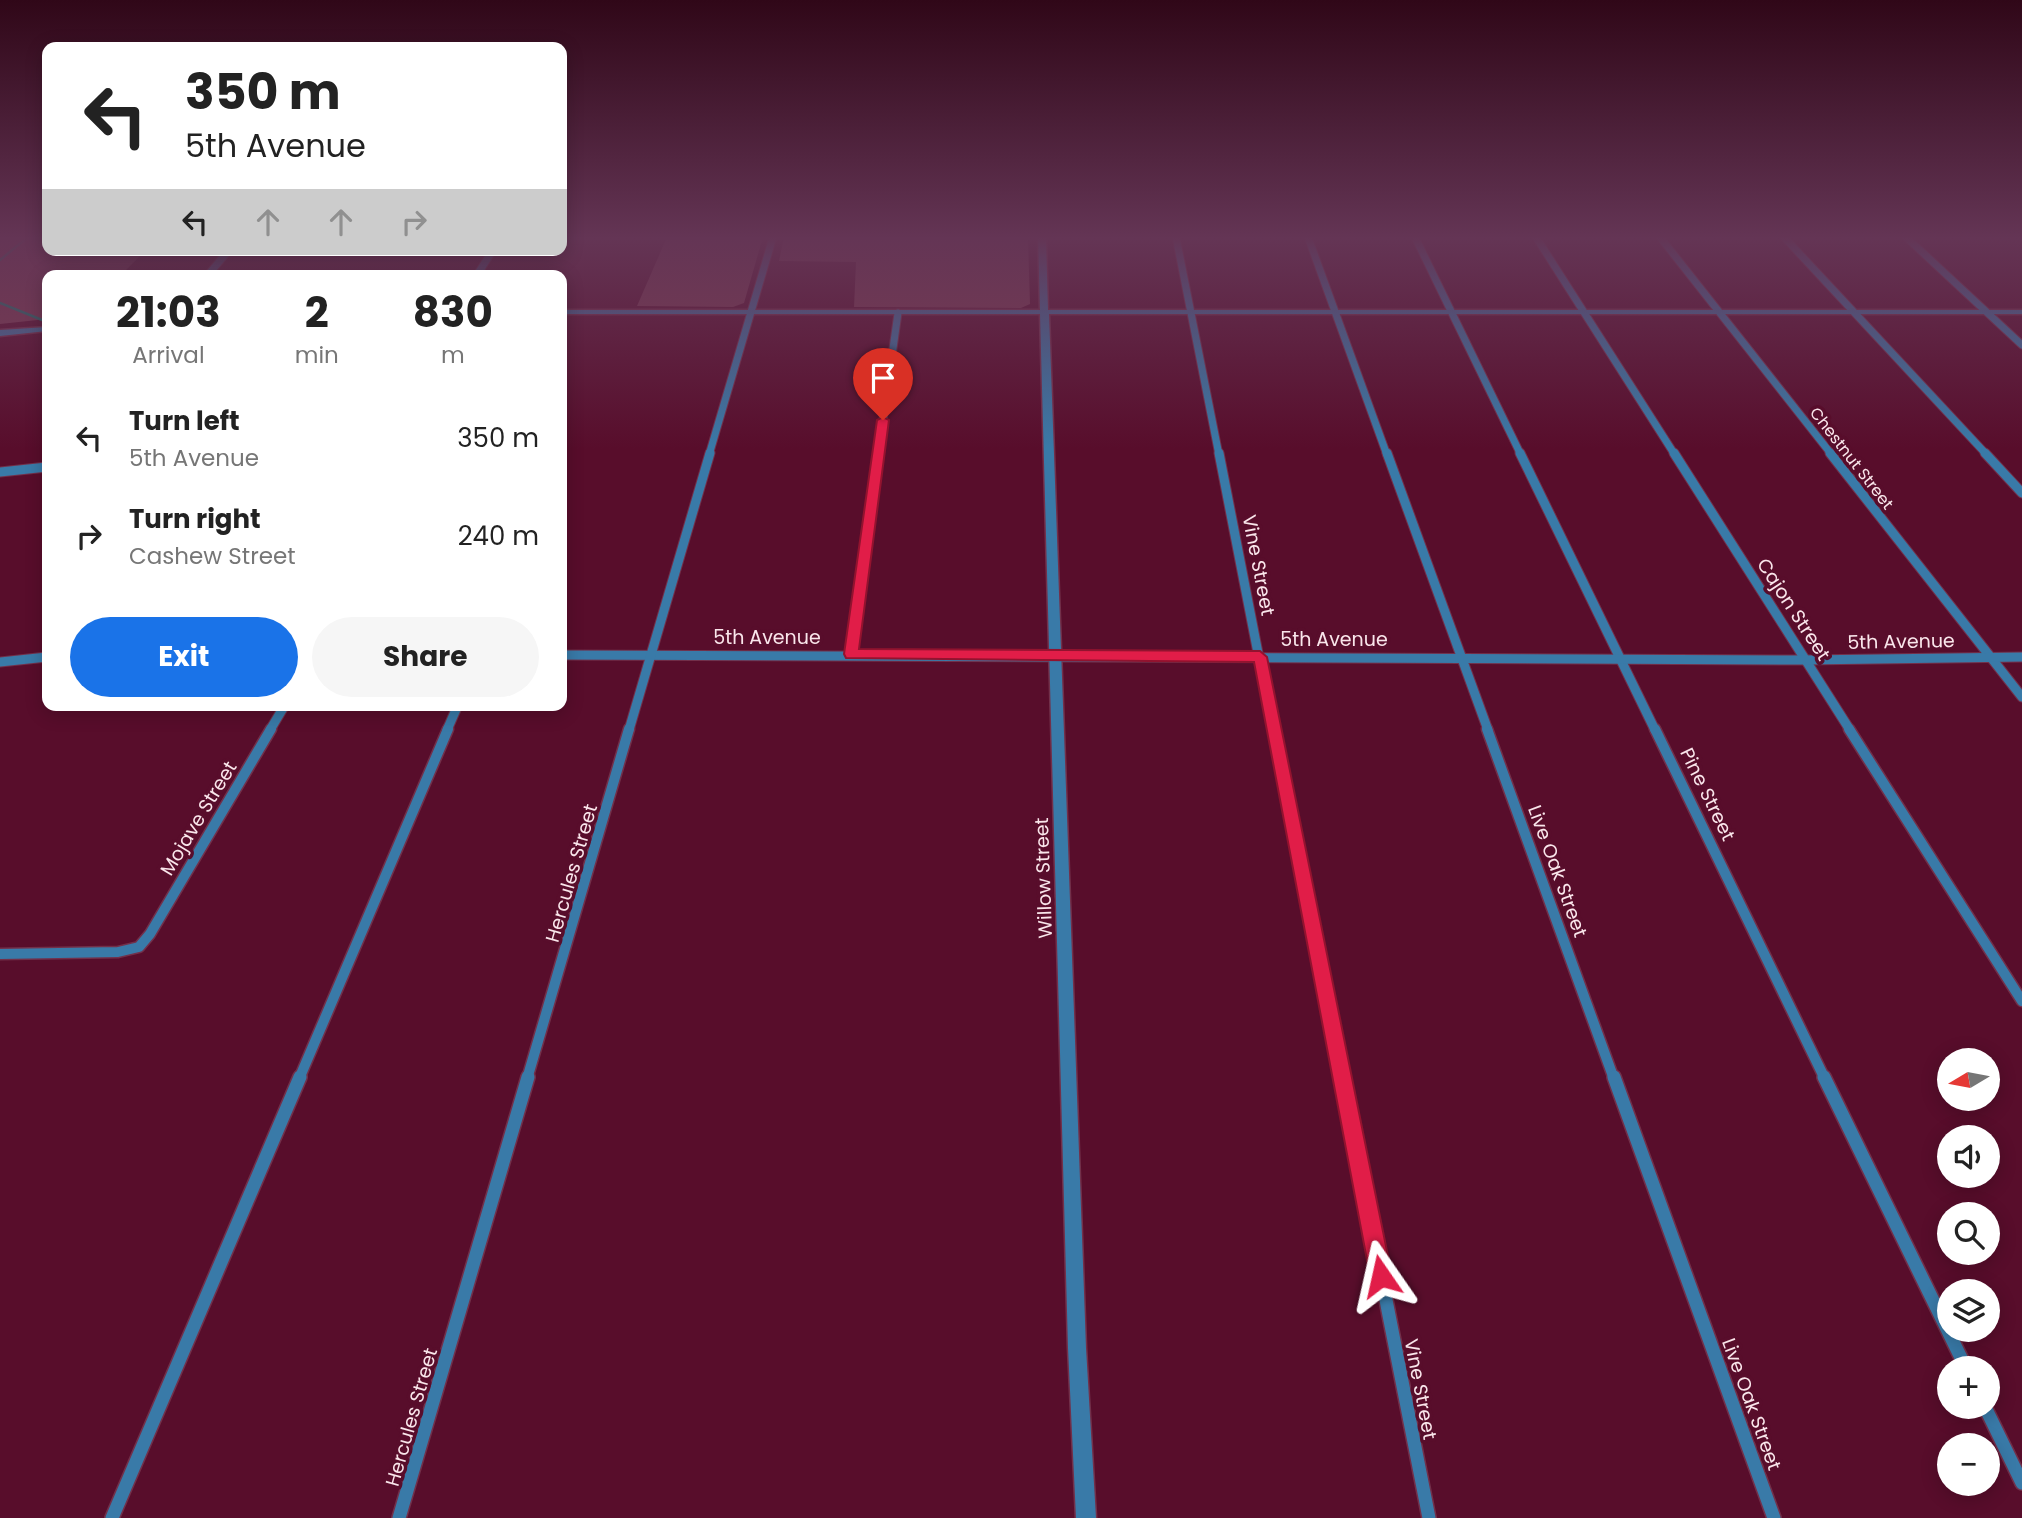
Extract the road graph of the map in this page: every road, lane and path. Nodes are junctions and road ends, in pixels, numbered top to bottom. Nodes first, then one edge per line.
1 (752, 308) edge
2 (1045, 308) edge
3 (1190, 308) edge
4 (1335, 308) edge
5 (1449, 308) edge
6 (1582, 308) edge
7 (1716, 308) edge
8 (1849, 308) edge
9 (1983, 308) edge
10 (567, 312) edge
11 (1853, 312) junction
12 (1987, 312) junction
13 (2022, 312) edge
14 (751, 313) junction
15 (898, 313) junction
16 (1045, 313) junction
17 (1191, 313) junction
18 (1337, 313) junction
19 (1451, 313) junction
20 (1585, 313) junction
21 (1720, 313) junction
22 (42, 330) edge
23 (0, 334) edge
24 (2022, 345) edge
25 (42, 468) edge
26 (0, 472) edge
27 (2022, 493) edge
28 (851, 654) junction
29 (567, 655) edge
30 (653, 655) junction
31 (1461, 656) junction
32 (1055, 657) junction
33 (1260, 657) junction
34 (1991, 657) junction
35 (2022, 657) edge
36 (42, 658) edge
37 (1620, 658) junction
38 (1806, 660) junction
39 (0, 662) edge
40 (2022, 697) edge
41 (281, 711) edge
42 (455, 711) edge
43 (0, 954) edge
44 (2022, 1001) edge
45 (1960, 1356) edge
46 (1991, 1419) edge
47 (2022, 1483) edge
48 (112, 1518) edge
49 (399, 1518) edge
50 (1086, 1518) edge
51 (1429, 1518) edge
52 (1774, 1518) edge

1 - 14 street, Hercules Street
2 - 16 street, Willow Street
3 - 17 street, Vine Street
4 - 18 street, Live Oak Street
5 - 19 street, Pine Street
6 - 20 street, Cajon Street
7 - 21 street, Chestnut Street
8 - 11 street
9 - 12 street
10 - 14 street
11 - 12 street
11 - 21 street
11 - 27 street
12 - 13 street
12 - 24 street
14 - 15 street
14 - 30 street, Hercules Street
15 - 16 street
15 - 28 street
16 - 17 street
16 - 32 street, Willow Street
17 - 18 street
17 - 33 street, Vine Street
18 - 19 street
18 - 31 street, Live Oak Street
19 - 20 street
19 - 37 street, Pine Street
20 - 21 street
20 - 38 street, Cajon Street
21 - 34 street, Chestnut Street
22 - 23 street
25 - 26 street
28 - 30 street, 5th Avenue
28 - 32 street, 5th Avenue
29 - 30 street, 5th Avenue
30 - 49 street, Hercules Street
31 - 33 street, 5th Avenue
31 - 37 street, 5th Avenue
31 - 52 street, Live Oak Street
32 - 33 street, 5th Avenue
32 - 50 street, Willow Street
33 - 51 street, Vine Street
34 - 35 street, 5th Avenue
34 - 38 street, 5th Avenue
34 - 40 street, Chestnut Street
36 - 39 street
37 - 38 street, 5th Avenue
37 - 45 street, Pine Street
38 - 44 street, Cajon Street
41 - 43 street, Mojave Street
42 - 48 street
46 - 47 street

